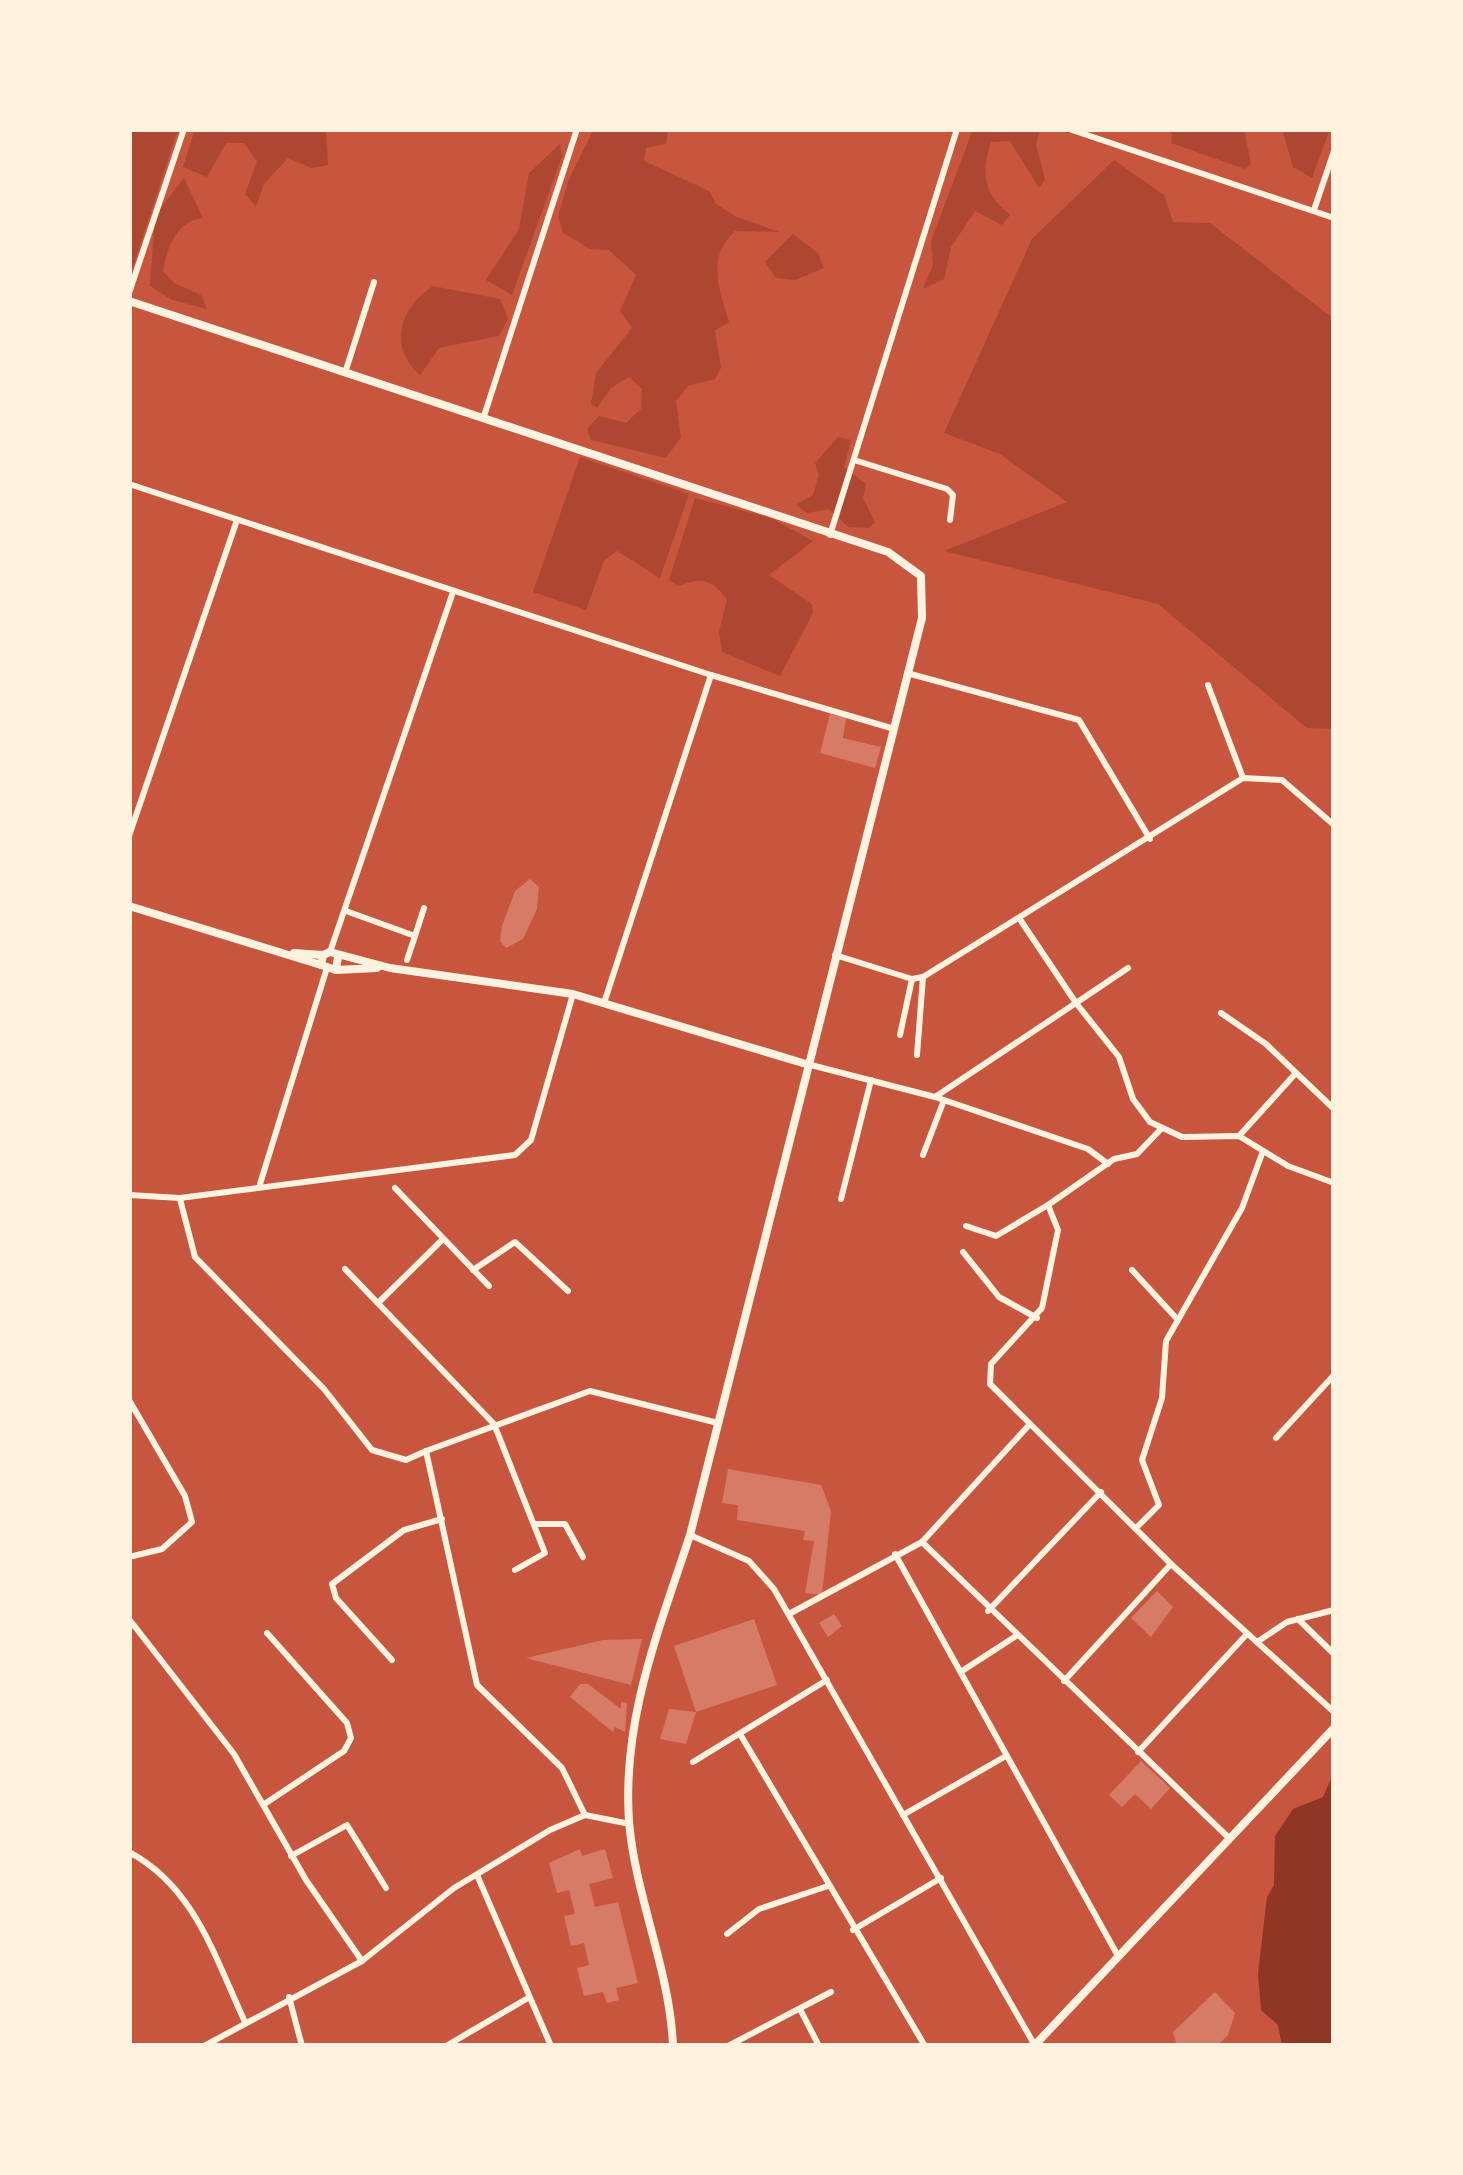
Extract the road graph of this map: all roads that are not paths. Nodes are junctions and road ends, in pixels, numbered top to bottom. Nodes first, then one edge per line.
1 (184, 129) edge
2 (577, 129) edge
3 (958, 129) edge
4 (1069, 129) edge
5 (1334, 151) edge
6 (1315, 207) junction
7 (1334, 218) edge
8 (374, 282) dead end
9 (129, 297) edge
10 (345, 374) junction
11 (483, 419) junction
12 (854, 460) junction
13 (129, 484) edge
14 (237, 520) junction
15 (950, 520) dead end
16 (830, 535) junction
17 (453, 592) junction
18 (907, 673) junction
19 (711, 675) junction
20 (1208, 685) dead end
21 (891, 728) junction
22 (1243, 778) junction
23 (1334, 825) edge
24 (129, 836) edge
25 (1150, 839) junction
26 (129, 906) edge
27 (424, 908) dead end
28 (346, 911) junction
29 (1019, 918) junction
30 (415, 935) junction
31 (835, 955) junction
32 (407, 961) dead end
33 (329, 962) junction
34 (1128, 968) dead end
35 (923, 977) junction
36 (912, 980) junction
37 (573, 994) junction
38 (604, 1003) junction
39 (1076, 1003) junction
40 (1221, 1012) dead end
41 (900, 1035) dead end
42 (916, 1055) dead end
43 (806, 1064) junction
44 (1295, 1074) junction
45 (872, 1080) junction
46 (939, 1099) junction
47 (1334, 1109) edge
48 (1162, 1128) junction
49 (1239, 1136) junction
50 (1263, 1150) junction
51 (923, 1155) dead end
52 (1108, 1164) junction
53 (1334, 1183) edge
54 (260, 1184) junction
55 (395, 1188) dead end
56 (129, 1195) edge
57 (180, 1198) junction
58 (841, 1199) dead end
59 (1048, 1205) junction
60 (966, 1226) dead end
61 (442, 1240) junction
62 (964, 1252) dead end
63 (346, 1269) dead end
64 (473, 1270) junction
65 (1132, 1270) dead end
66 (489, 1286) dead end
67 (568, 1291) dead end
68 (378, 1303) junction
69 (1037, 1318) junction
70 (1178, 1320) junction
71 (1334, 1376) edge
72 (129, 1400) edge
73 (718, 1423) junction
74 (494, 1424) junction
75 (1030, 1424) junction
76 (1276, 1438) dead end
77 (426, 1451) junction
78 (1101, 1492) junction
79 (442, 1519) junction
80 (535, 1524) junction
81 (1137, 1527) junction
82 (690, 1535) junction
83 (922, 1542) junction
84 (895, 1554) junction
85 (129, 1557) edge
86 (583, 1557) dead end
87 (1171, 1564) junction
88 (515, 1570) dead end
89 (1334, 1610) edge
90 (988, 1611) junction
91 (789, 1614) junction
92 (129, 1618) edge
93 (1298, 1618) junction
94 (267, 1633) dead end
95 (1247, 1634) junction
96 (1016, 1636) junction
97 (1257, 1642) junction
98 (1334, 1654) edge
99 (392, 1660) dead end
100 (962, 1671) junction
101 (827, 1680) junction
102 (1063, 1682) junction
103 (1334, 1712) edge
104 (1334, 1728) edge
105 (740, 1734) junction
106 (1138, 1752) junction
107 (1006, 1756) junction
108 (693, 1762) dead end
109 (266, 1803) junction
110 (585, 1815) junction
111 (903, 1815) junction
112 (629, 1824) junction
113 (1229, 1838) junction
114 (129, 1852) edge
115 (291, 1856) junction
116 (477, 1875) junction
117 (941, 1878) junction
118 (828, 1886) junction
119 (386, 1888) dead end
120 (853, 1930) junction
121 (727, 1934) dead end
122 (1118, 1956) junction
123 (362, 1961) junction
124 (831, 1992) dead end
125 (289, 1997) junction
126 (528, 1998) junction
127 (800, 2009) junction
128 (244, 2022) junction
129 (204, 2046) edge
130 (302, 2046) edge
131 (446, 2046) edge
132 (551, 2046) edge
133 (674, 2046) edge
134 (728, 2046) edge
135 (819, 2046) edge
136 (925, 2046) edge
137 (1035, 2046) edge

1 - 9 street
2 - 11 street
3 - 12 street
4 - 6 street
5 - 6 street
6 - 7 street
8 - 10 street
9 - 10 main road
10 - 11 main road
11 - 16 main road
12 - 15 street
12 - 16 street
13 - 14 street
14 - 17 street
14 - 24 street
16 - 18 main road
17 - 19 street
17 - 28 street
18 - 21 main road
18 - 25 street
19 - 21 street
19 - 38 street
20 - 22 street
21 - 31 main road
22 - 23 street
22 - 25 street
25 - 29 street
26 - 33 main road
27 - 30 street
28 - 30 street
28 - 33 street
29 - 35 street
29 - 39 street
30 - 32 street
31 - 36 street
31 - 43 main road
33 - 37 main road
33 - 54 street
34 - 39 street
35 - 36 street
35 - 42 street
36 - 41 street
37 - 38 main road
37 - 54 street
38 - 43 main road
39 - 46 street
39 - 48 street
40 - 44 street
43 - 45 street
43 - 73 main road
44 - 47 street
44 - 49 street
45 - 46 street
45 - 58 street
46 - 51 street
46 - 52 street
48 - 49 street
48 - 52 street
49 - 50 street
50 - 53 street
50 - 70 street
52 - 59 street
54 - 57 street
55 - 61 street
56 - 57 street
57 - 77 street
59 - 60 street
59 - 69 street
61 - 64 street
61 - 68 street
62 - 69 street
63 - 68 street
64 - 66 street
64 - 67 street
65 - 70 street
68 - 74 street
69 - 75 street
70 - 81 street
71 - 76 street
72 - 85 street
73 - 74 street
73 - 82 main road
74 - 77 street
74 - 80 street
75 - 78 street
75 - 83 street
77 - 79 street
78 - 81 street
78 - 90 street
79 - 99 street
79 - 110 street
80 - 86 street
80 - 88 street
81 - 87 street
82 - 91 street
82 - 112 main road
83 - 84 street
83 - 90 street
84 - 91 street
84 - 100 street
87 - 95 street
87 - 102 street
89 - 93 street
90 - 96 street
91 - 101 street
92 - 109 street
93 - 97 street
93 - 98 street
94 - 109 street
95 - 97 street
95 - 106 street
96 - 100 street
96 - 102 street
97 - 103 street
100 - 107 street
101 - 105 street
101 - 111 street
102 - 106 street
104 - 113 main road
105 - 108 street
105 - 118 street
106 - 113 street
107 - 111 street
107 - 122 street
109 - 115 street
110 - 112 street
110 - 116 street
111 - 117 street
112 - 133 main road
113 - 122 main road
114 - 128 street
115 - 119 street
115 - 123 street
116 - 123 street
116 - 126 street
117 - 120 street
117 - 137 street
118 - 120 street
118 - 121 street
120 - 136 street
122 - 137 main road
123 - 125 street
124 - 127 street
125 - 128 street
125 - 130 street
126 - 131 street
126 - 132 street
127 - 134 street
127 - 135 street
128 - 129 street

